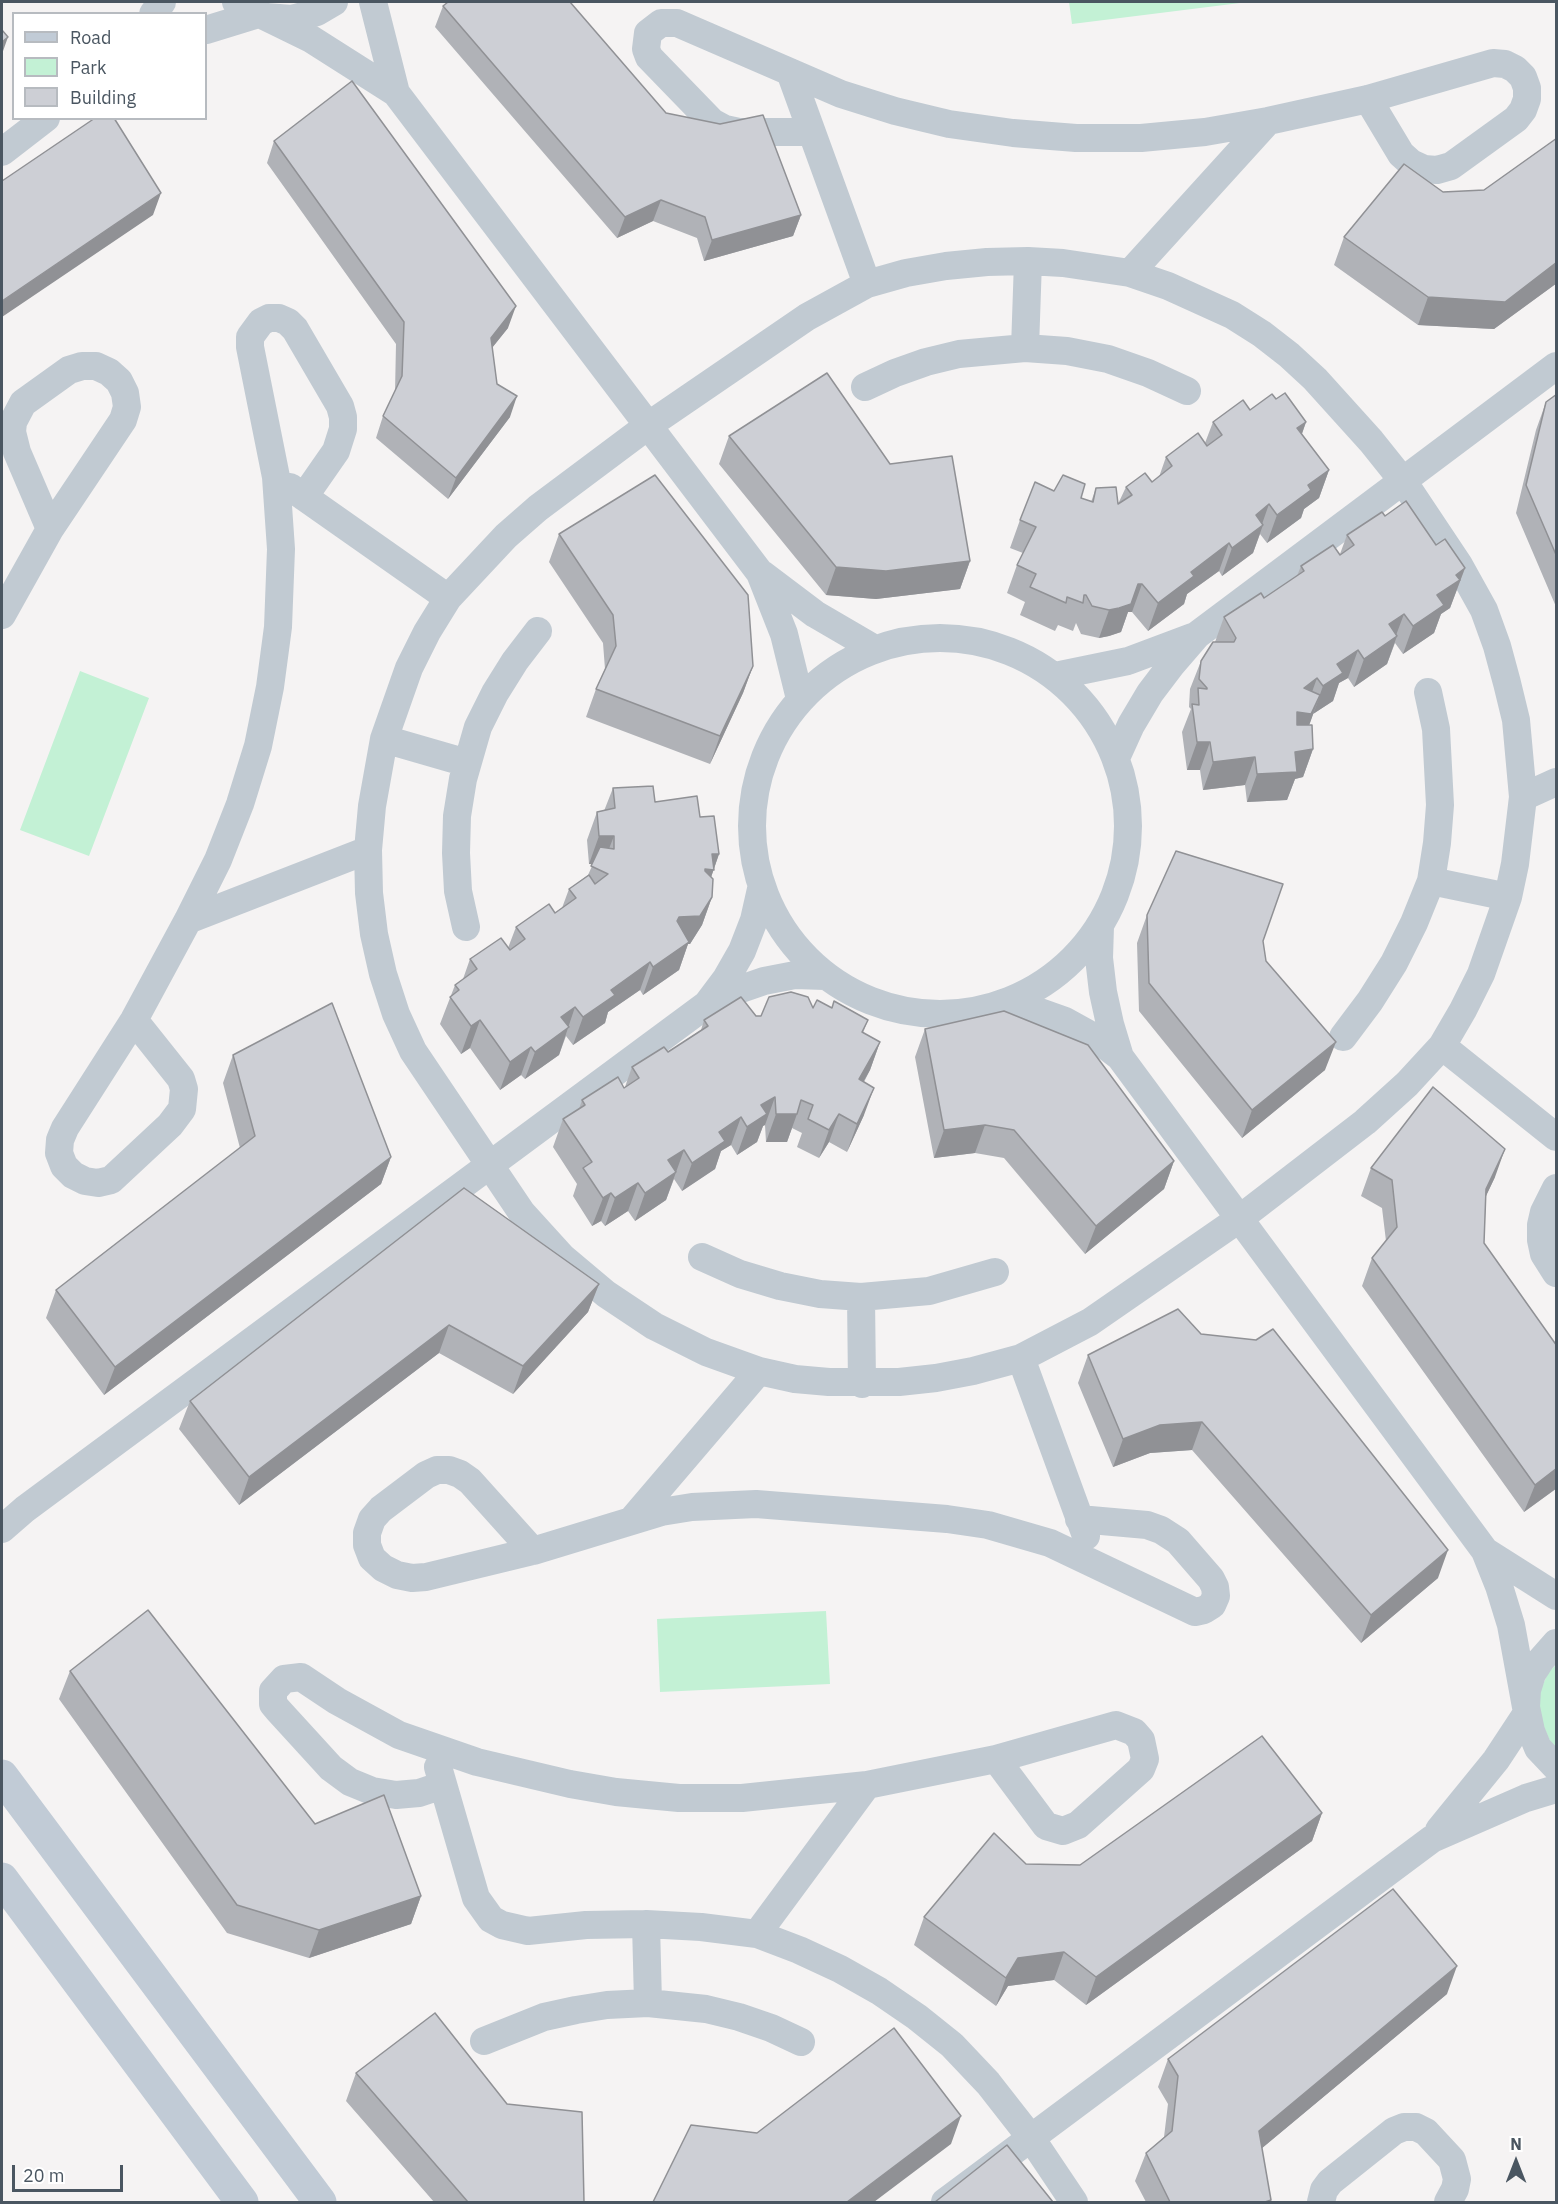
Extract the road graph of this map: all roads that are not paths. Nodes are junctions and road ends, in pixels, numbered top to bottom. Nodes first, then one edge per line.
1 (334, 2) edge
2 (373, 2) edge
3 (253, 11) edge
4 (207, 30) edge
5 (790, 72) junction
6 (396, 93) junction
7 (1368, 99) junction
8 (43, 120) edge
9 (1268, 121) junction
10 (811, 132) junction
11 (2, 152) edge
12 (1028, 261) junction
13 (1130, 273) junction
14 (867, 284) junction
15 (1025, 348) junction
16 (1557, 366) edge
17 (865, 387) dead end
18 (1186, 391) dead end
19 (649, 425) junction
20 (276, 477) junction
21 (1403, 481) junction
22 (304, 497) junction
23 (50, 529) junction
24 (760, 573) junction
25 (448, 598) junction
26 (2, 612) edge
27 (538, 631) dead end
28 (1197, 635) junction
29 (875, 649) junction
30 (1055, 676) junction
31 (1428, 692) dead end
32 (800, 699) junction
33 (384, 739) junction
34 (1116, 758) junction
35 (467, 763) junction
36 (1557, 782) edge
37 (1523, 797) junction
38 (368, 850) junction
39 (1431, 881) junction
40 (761, 889) junction
41 (1508, 897) junction
42 (188, 920) junction
43 (1100, 926) junction
44 (466, 927) dead end
45 (825, 976) junction
46 (1002, 1004) junction
47 (706, 1005) junction
48 (134, 1020) junction
49 (1343, 1037) dead end
50 (1442, 1046) junction
51 (1120, 1057) junction
52 (1557, 1137) edge
53 (489, 1166) junction
54 (1557, 1188) edge
55 (1239, 1219) junction
56 (702, 1257) dead end
57 (995, 1272) dead end
58 (1557, 1273) edge
59 (861, 1297) junction
60 (1021, 1358) junction
61 (759, 1371) junction
62 (862, 1384) junction
63 (1079, 1519) junction
64 (631, 1521) junction
65 (3, 1526) edge
66 (533, 1551) junction
67 (1485, 1551) junction
68 (1095, 1563) junction
69 (1557, 1596) edge
70 (1557, 1643) edge
71 (1526, 1710) junction
72 (432, 1748) junction
73 (996, 1759) junction
74 (1557, 1767) edge
75 (2, 1776) edge
76 (443, 1785) junction
77 (867, 1785) junction
78 (1557, 1788) edge
79 (1432, 1839) junction
80 (2, 1879) edge
81 (646, 1924) junction
82 (757, 1934) junction
83 (648, 2003) junction
84 (484, 2041) dead end
85 (801, 2042) dead end
86 (1031, 2138) junction
87 (242, 2202) edge
88 (320, 2202) edge
89 (945, 2202) edge
90 (1074, 2202) edge
91 (1321, 2202) edge
92 (1448, 2202) edge

1 - 3 street
2 - 6 street
3 - 4 street
3 - 6 street
5 - 9 street
5 - 10 street
5 - 10 street
6 - 19 street
7 - 7 street
7 - 9 street
8 - 11 street
9 - 13 street
10 - 14 street
12 - 13 street
12 - 14 street
12 - 15 street
13 - 21 street
14 - 19 street
15 - 17 street
15 - 18 street
16 - 21 street
19 - 24 street
19 - 25 street
20 - 22 street
20 - 22 street
20 - 42 street
21 - 28 street
21 - 37 street
22 - 25 street
23 - 23 street
23 - 26 street
24 - 29 street
24 - 32 street
25 - 33 street
27 - 35 street
28 - 30 street
28 - 34 street
29 - 30 street
29 - 32 street
30 - 34 street
31 - 39 street
32 - 40 street
33 - 35 street
33 - 38 street
34 - 43 street
35 - 44 street
36 - 37 street
37 - 41 street
38 - 42 street
38 - 53 street
39 - 41 street
39 - 49 street
40 - 45 street
40 - 47 street
41 - 50 street
42 - 48 street
43 - 46 street
43 - 51 street
45 - 46 street
45 - 47 street
46 - 51 street
47 - 53 street
48 - 48 street
50 - 52 street
50 - 55 street
51 - 55 street
53 - 61 street
53 - 65 street
54 - 58 street
55 - 60 street
55 - 67 street
56 - 59 street
57 - 59 street
59 - 62 street
60 - 62 street
60 - 63 street
61 - 62 street
61 - 64 street
63 - 68 street
63 - 68 street
64 - 66 street
64 - 68 street
66 - 66 street
67 - 69 street
67 - 71 street
70 - 71 street
71 - 74 street
71 - 79 street
72 - 76 street
72 - 76 street
72 - 77 street
73 - 73 street
73 - 77 street
75 - 88 street
76 - 81 street
77 - 82 street
78 - 79 street
79 - 86 street
80 - 87 street
81 - 82 street
81 - 83 street
82 - 86 street
83 - 84 street
83 - 85 street
86 - 89 street
86 - 90 street
91 - 92 street

